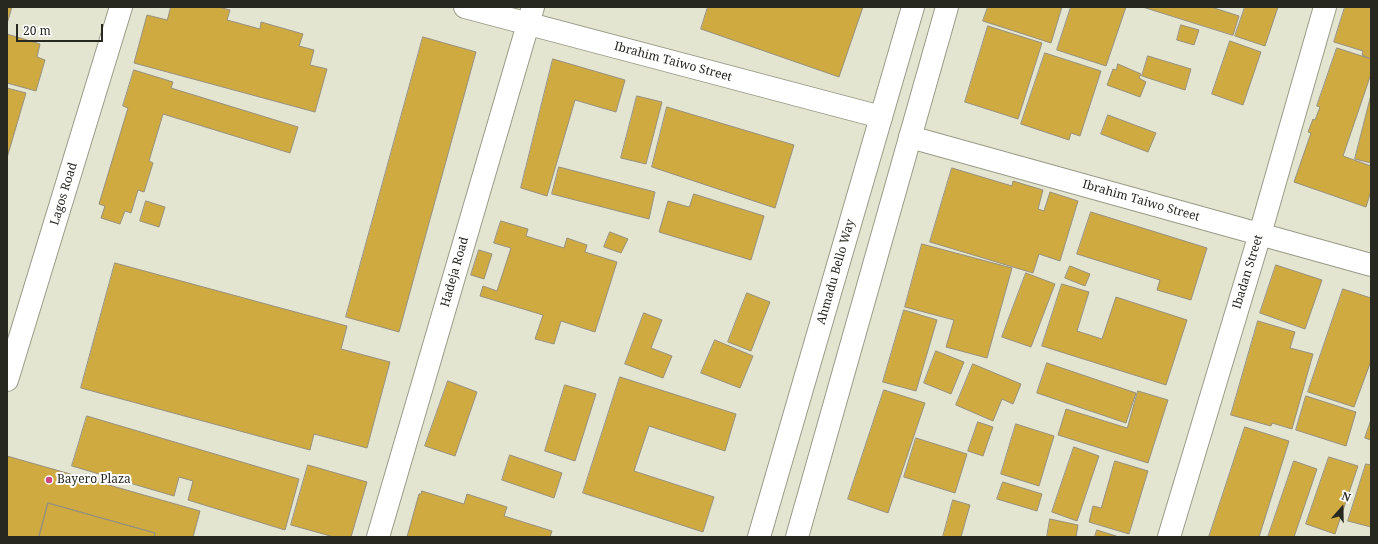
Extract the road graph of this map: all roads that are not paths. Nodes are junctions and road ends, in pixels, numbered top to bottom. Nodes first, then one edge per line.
1 (121, 7) edge
2 (465, 7) edge
3 (913, 7) edge
4 (947, 7) edge
5 (1325, 7) edge
6 (530, 16) edge
7 (881, 117) junction
8 (910, 137) junction
9 (1260, 234) junction
10 (1371, 265) edge
11 (15, 329) edge
12 (7, 380) edge
13 (378, 537) edge
14 (759, 537) edge
15 (797, 537) edge
16 (1169, 537) edge

1 - 11 street, Lagos Road
2 - 6 street, Ibrahim Taiwo Street
3 - 7 street, Ahmadu Bello Way
4 - 8 street
5 - 9 street, Ibadan Street
6 - 7 street, Ibrahim Taiwo Street
6 - 13 street, Hadeja Road
7 - 14 street, Ahmadu Bello Way
8 - 9 street, Ibrahim Taiwo Street
8 - 15 street
9 - 10 street, Ibrahim Taiwo Street
9 - 16 street, Ibadan Street
11 - 12 street, Lagos Road

